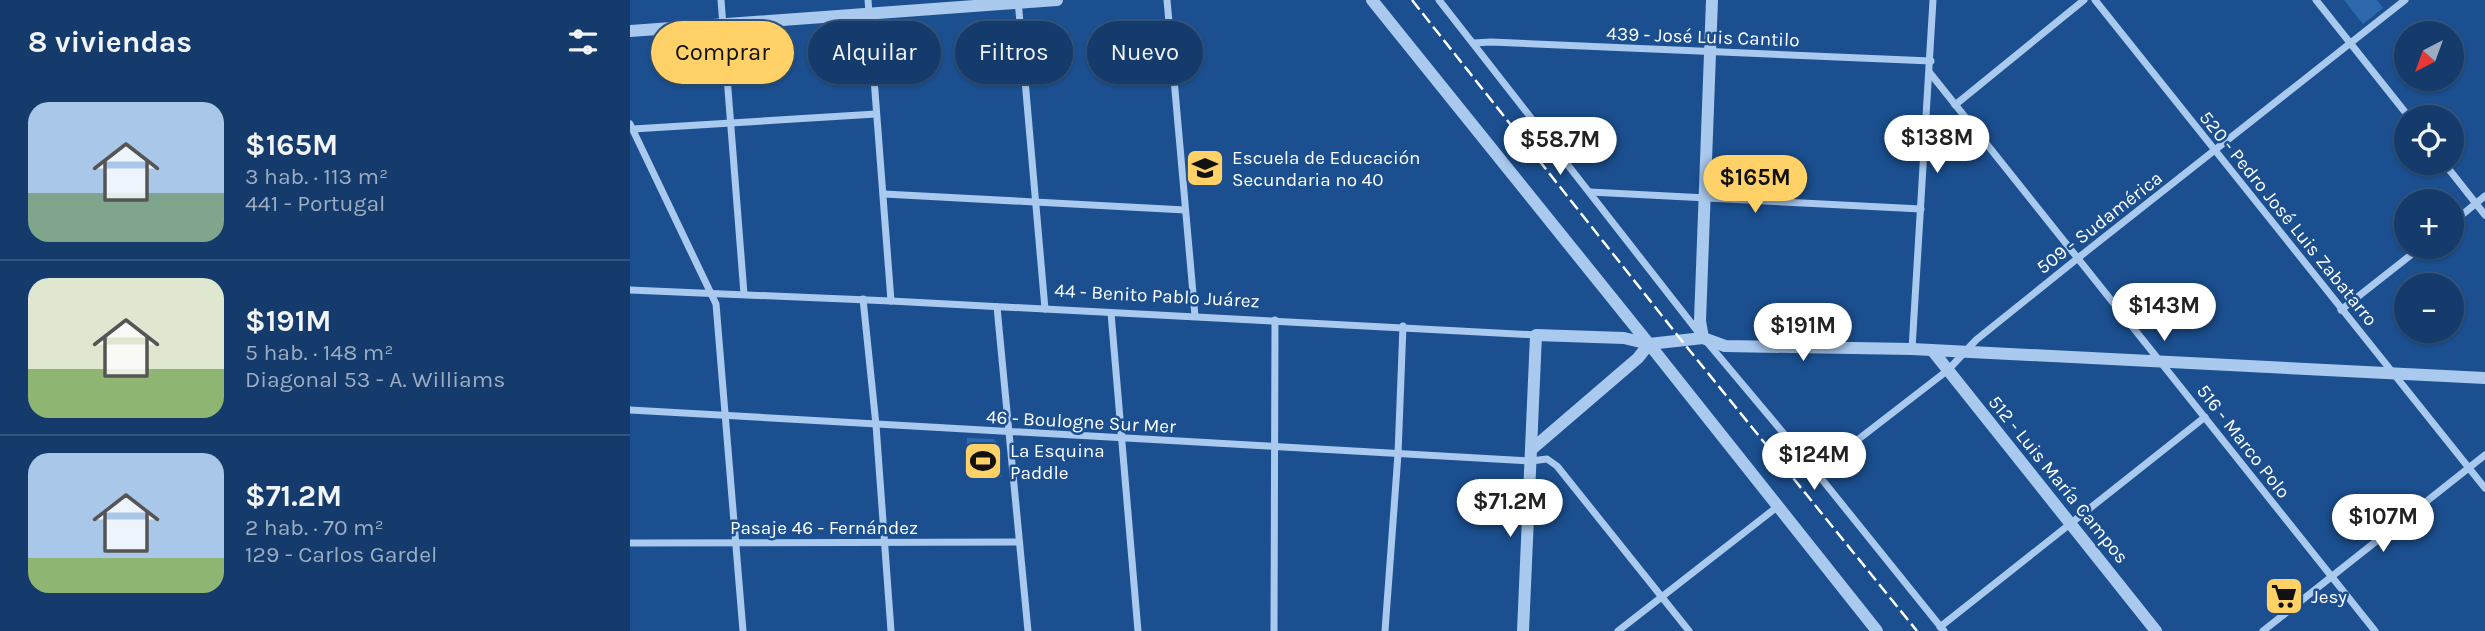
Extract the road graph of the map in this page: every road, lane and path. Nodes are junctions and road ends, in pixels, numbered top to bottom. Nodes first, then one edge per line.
1 (721, 0) edge
2 (1057, 0) edge
3 (1167, 0) edge
4 (1372, 0) edge
5 (1439, 0) edge
6 (1712, 0) edge
7 (1933, 0) edge
8 (2084, 0) edge
9 (2095, 0) edge
10 (2316, 0) edge
11 (2405, 0) edge
12 (1018, 2) edge
13 (869, 7) edge
14 (723, 21) edge
15 (749, 21) edge
16 (651, 29) edge
17 (630, 31) edge
18 (1474, 43) junction
19 (2351, 43) junction
20 (1710, 53) junction
21 (1931, 61) junction
22 (1930, 73) junction
23 (727, 84) edge
24 (1955, 105) junction
25 (2400, 105) edge
26 (876, 114) junction
27 (730, 123) junction
28 (631, 127) edge
29 (2214, 150) junction
30 (2454, 175) edge
31 (1590, 192) junction
32 (884, 194) junction
33 (2485, 196) edge
34 (1704, 198) junction
35 (1034, 201) junction
36 (2476, 203) junction
37 (1921, 209) junction
38 (1185, 210) junction
39 (2464, 213) edge
40 (2485, 215) edge
41 (2078, 258) junction
42 (2406, 259) edge
43 (630, 290) edge
44 (713, 294) junction
45 (744, 294) junction
46 (863, 299) junction
47 (891, 301) junction
48 (997, 307) junction
49 (1045, 309) junction
50 (2341, 310) junction
51 (1111, 313) junction
52 (1195, 316) junction
53 (1275, 320) junction
54 (1403, 326) junction
55 (1536, 335) junction
56 (1703, 338) junction
57 (1649, 344) junction
58 (1912, 349) junction
59 (1932, 350) junction
60 (1966, 352) junction
61 (2162, 362) junction
62 (1948, 370) junction
63 (2394, 373) junction
64 (2485, 378) edge
65 (630, 410) edge
66 (726, 416) junction
67 (2205, 417) junction
68 (876, 425) junction
69 (1010, 432) junction
70 (1121, 439) junction
71 (1274, 446) junction
72 (1398, 454) junction
73 (1531, 455) junction
74 (2485, 455) edge
75 (2469, 468) junction
76 (1816, 472) junction
77 (2485, 488) edge
78 (1777, 507) junction
79 (2071, 524) junction
80 (1019, 542) junction
81 (630, 543) edge
82 (736, 543) junction
83 (884, 543) junction
84 (2331, 576) junction
85 (1661, 597) junction
86 (1942, 629) edge
87 (743, 631) edge
88 (891, 631) edge
89 (1028, 631) edge
90 (1138, 631) edge
91 (1274, 631) edge
92 (1385, 631) edge
93 (1522, 631) edge
94 (1618, 631) edge
95 (1689, 631) edge
96 (1877, 631) edge
97 (2156, 631) edge
98 (2263, 631) edge
99 (2375, 631) edge

1 - 14 street
2 - 12 street
3 - 38 street
4 - 57 street
5 - 18 street
6 - 20 street
7 - 21 street
8 - 24 street
9 - 29 street, 520 - Pedro José Luis Zabatarro
10 - 19 street
11 - 19 street, 509 - Sudamérica
12 - 13 street
12 - 35 street
13 - 15 street
13 - 26 street
16 - 17 street
18 - 20 street, 439 - José Luis Cantilo
18 - 31 street
19 - 25 street
19 - 29 street, 509 - Sudamérica
20 - 21 street, 439 - José Luis Cantilo
20 - 34 street
21 - 22 street
22 - 24 street, 516 - Marco Polo
22 - 37 street
23 - 27 street
24 - 41 street, 516 - Marco Polo
26 - 27 street
26 - 32 street
27 - 28 street
27 - 45 street
28 - 44 street
29 - 41 street, 509 - Sudamérica
29 - 50 street, 520 - Pedro José Luis Zabatarro
30 - 36 street
31 - 34 street
31 - 56 street
32 - 35 street
32 - 47 street
33 - 36 street
34 - 37 street
34 - 56 street
35 - 38 street
35 - 49 street
36 - 39 street
36 - 40 street
37 - 58 street
38 - 52 street
41 - 60 street, 509 - Sudamérica
41 - 61 street, 516 - Marco Polo
42 - 50 street
43 - 44 street, 44 - Benito Pablo Juárez
44 - 45 street, 44 - Benito Pablo Juárez
44 - 66 street
45 - 46 street, 44 - Benito Pablo Juárez
46 - 47 street, 44 - Benito Pablo Juárez
46 - 68 street
47 - 48 street, 44 - Benito Pablo Juárez
48 - 49 street, 44 - Benito Pablo Juárez
48 - 69 street
49 - 51 street, 44 - Benito Pablo Juárez
50 - 63 street, 520 - Pedro José Luis Zabatarro
51 - 52 street, 44 - Benito Pablo Juárez
51 - 70 street
52 - 53 street, 44 - Benito Pablo Juárez
53 - 54 street, 44 - Benito Pablo Juárez
53 - 71 street
54 - 55 street, 44 - Benito Pablo Juárez
54 - 72 street
55 - 57 street, 44 - Benito Pablo Juárez
55 - 73 street
56 - 57 street, 44 - Benito Pablo Juárez
56 - 58 street
56 - 76 street
57 - 73 street
57 - 78 street
58 - 59 street
59 - 60 street
59 - 62 street, 512 - Luis María Campos
60 - 61 street
60 - 62 street, 509 - Sudamérica
61 - 63 street
61 - 67 street, 516 - Marco Polo
62 - 76 street, 509 - Sudamérica
62 - 79 street, 512 - Luis María Campos
63 - 64 street
63 - 75 street, 520 - Pedro José Luis Zabatarro
65 - 66 street, 46 - Boulogne Sur Mer
66 - 68 street, 46 - Boulogne Sur Mer
66 - 82 street
67 - 79 street
67 - 84 street, 516 - Marco Polo
68 - 69 street, 46 - Boulogne Sur Mer
68 - 83 street
69 - 70 street, 46 - Boulogne Sur Mer
69 - 80 street
70 - 71 street, 46 - Boulogne Sur Mer
70 - 90 street
71 - 72 street, 46 - Boulogne Sur Mer
71 - 91 street
72 - 73 street, 46 - Boulogne Sur Mer
72 - 92 street
73 - 85 street, 46 - Boulogne Sur Mer
73 - 93 street
74 - 75 street
75 - 77 street, 520 - Pedro José Luis Zabatarro
75 - 84 street
76 - 86 street
78 - 85 street
78 - 96 street
79 - 86 street
79 - 97 street, 512 - Luis María Campos
80 - 83 street, Pasaje 46 - Fernández
80 - 89 street
81 - 82 street, Pasaje 46 - Fernández
82 - 83 street, Pasaje 46 - Fernández
82 - 87 street
83 - 88 street
84 - 98 street
84 - 99 street, 516 - Marco Polo
85 - 94 street
85 - 95 street, 46 - Boulogne Sur Mer

